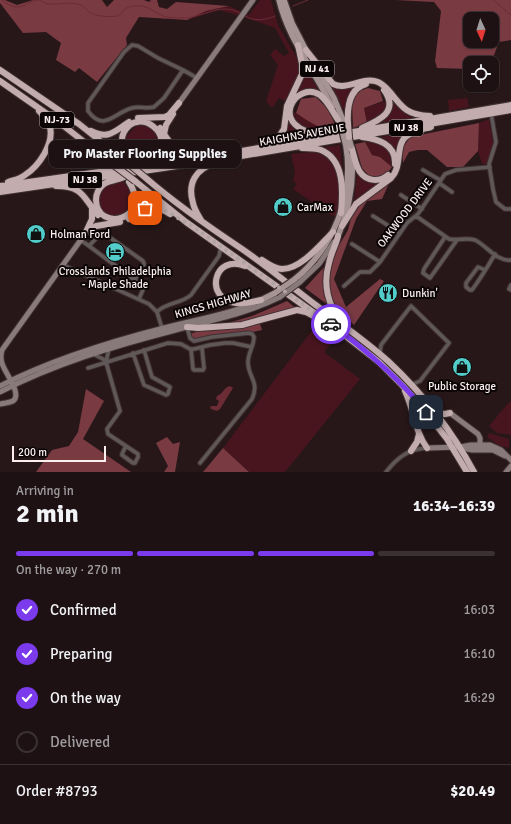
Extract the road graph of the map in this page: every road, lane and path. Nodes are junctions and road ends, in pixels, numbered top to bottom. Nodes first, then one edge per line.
1 (253, 0) edge
2 (279, 0) edge
3 (284, 0) edge
4 (285, 14) junction
5 (298, 45) junction
6 (306, 50) junction
7 (0, 70) edge
8 (183, 70) junction
9 (197, 78) junction
10 (0, 81) edge
11 (179, 103) junction
12 (33, 104) junction
13 (511, 105) edge
14 (511, 110) edge
15 (492, 113) junction
16 (443, 116) junction
17 (144, 118) junction
18 (457, 119) junction
19 (79, 124) junction
20 (343, 124) junction
21 (164, 134) junction
22 (352, 135) junction
23 (331, 136) junction
24 (348, 146) junction
25 (257, 148) junction
26 (290, 148) junction
27 (212, 156) junction
28 (125, 159) junction
29 (218, 160) junction
30 (490, 167) junction
31 (124, 170) junction
32 (423, 170) dead end
33 (133, 171) junction
34 (132, 182) junction
35 (440, 182) junction
36 (36, 186) junction
37 (0, 188) edge
38 (452, 192) dead end
39 (401, 195) dead end
40 (92, 207) junction
41 (422, 208) junction
42 (511, 209) edge
43 (341, 212) junction
44 (373, 216) dead end
45 (416, 216) junction
46 (186, 222) junction
47 (202, 222) junction
48 (115, 224) junction
49 (342, 226) junction
50 (400, 233) junction
51 (85, 234) junction
52 (335, 234) junction
53 (445, 237) junction
54 (457, 240) junction
55 (80, 241) junction
56 (352, 244) dead end
57 (89, 246) junction
58 (220, 247) junction
59 (243, 250) junction
60 (227, 251) junction
61 (496, 254) junction
62 (219, 256) junction
63 (510, 261) edge
64 (380, 262) junction
65 (63, 265) junction
66 (485, 270) junction
67 (260, 273) junction
68 (135, 279) junction
69 (511, 284) edge
70 (344, 286) dead end
71 (511, 290) edge
72 (278, 295) junction
73 (139, 299) junction
74 (261, 300) junction
75 (158, 312) junction
76 (186, 327) junction
77 (162, 328) junction
78 (342, 334) junction
79 (365, 342) junction
80 (252, 347) junction
81 (202, 348) junction
82 (109, 349) junction
83 (191, 349) junction
84 (144, 350) junction
85 (133, 353) junction
86 (93, 354) junction
87 (380, 354) junction
88 (106, 362) junction
89 (2, 366) edge
90 (88, 368) dead end
91 (12, 383) junction
92 (411, 384) junction
93 (1, 385) edge
94 (402, 385) junction
95 (0, 392) edge
96 (0, 404) edge
97 (436, 413) junction
98 (450, 413) junction
99 (446, 426) junction
100 (419, 434) junction
101 (480, 444) junction
102 (126, 446) junction
103 (460, 447) junction
104 (427, 448) junction
105 (452, 448) junction
106 (411, 451) junction
107 (509, 459) edge
108 (200, 463) dead end
109 (511, 466) edge
110 (386, 472) edge
111 (466, 472) edge
112 (474, 472) edge
113 (506, 472) edge

1 - 9 main road
2 - 4 main road, NJ 41
3 - 4 main road, NJ 41
4 - 5 main road, KINGS HIGHWAY / NJ 41
4 - 6 main road, NJ 41
5 - 20 main road, KINGS HIGHWAY / NJ 41
5 - 25 highway
6 - 16 highway
6 - 20 main road, NJ 41
7 - 19 highway, NJ-73
8 - 8 street
8 - 9 street
9 - 11 main road
10 - 12 highway, NJ-73
11 - 17 highway
11 - 21 highway
12 - 31 highway, NJ-73, bridge
12 - 37 highway
13 - 16 highway, KAIGHNS AVENUE / NJ 38
14 - 15 highway, KAIGHNS AVENUE / NJ 38
15 - 18 highway, KAIGHNS AVENUE / NJ 38
15 - 30 street
16 - 22 highway, KAIGHNS AVENUE / NJ 38
17 - 19 highway
17 - 21 highway
18 - 22 highway, KAIGHNS AVENUE / NJ 38
18 - 49 highway
19 - 28 highway, NJ-73
20 - 22 highway, bridge
20 - 22 highway
20 - 23 highway
20 - 24 main road, KINGS HIGHWAY / NJ 41, bridge
21 - 27 highway
22 - 23 highway, KAIGHNS AVENUE / NJ 38
22 - 24 main road, NJ 41, bridge
22 - 24 highway
22 - 26 highway, KAIGHNS AVENUE / NJ 38
23 - 25 highway, KAIGHNS AVENUE / NJ 38
24 - 43 main road, KINGS HIGHWAY / NJ 41
24 - 49 main road, NJ 41
25 - 27 highway, KAIGHNS AVENUE / NJ 38
26 - 29 highway, KAIGHNS AVENUE / NJ 38
26 - 43 highway
27 - 31 highway, KAIGHNS AVENUE / NJ 38
28 - 31 highway
28 - 33 highway, bridge
29 - 33 highway, KAIGHNS AVENUE / NJ 38
29 - 47 highway
30 - 35 street, OAKWOOD DRIVE
30 - 42 street
31 - 34 highway, bridge
31 - 37 highway, KAIGHNS AVENUE / NJ 38
32 - 35 street
33 - 34 highway
33 - 36 highway, KAIGHNS AVENUE / NJ 38
33 - 47 highway, bridge
34 - 46 highway
35 - 38 street
35 - 41 street, OAKWOOD DRIVE
36 - 37 highway, KAIGHNS AVENUE / NJ 38
36 - 40 highway
39 - 41 street
40 - 48 highway
40 - 51 highway
41 - 45 street, OAKWOOD DRIVE
43 - 52 main road, KINGS HIGHWAY / NJ 41
44 - 50 street
45 - 50 street, OAKWOOD DRIVE
45 - 53 street
46 - 48 highway
46 - 58 highway
47 - 59 highway
48 - 51 highway
49 - 52 main road, NJ 41
50 - 64 street, OAKWOOD DRIVE
51 - 55 main road
52 - 59 highway
52 - 72 main road, KINGS HIGHWAY / NJ 41, bridge
52 - 79 highway
53 - 54 street
53 - 54 street
54 - 61 street
55 - 57 street
55 - 65 main road
56 - 64 street
57 - 68 street
57 - 68 street
58 - 60 highway
58 - 62 street
59 - 79 highway
60 - 62 street
60 - 67 highway
61 - 63 street
61 - 66 street
62 - 75 street
64 - 70 street, OAKWOOD DRIVE
65 - 73 street
65 - 89 main road
66 - 66 street
67 - 74 highway
67 - 78 highway
68 - 73 street
69 - 71 street
72 - 74 main road, KINGS HIGHWAY / NJ 41
72 - 76 main road, KINGS HIGHWAY / NJ 41
73 - 75 street
74 - 77 main road, KINGS HIGHWAY / NJ 41
75 - 77 street
76 - 78 highway
76 - 80 street
76 - 82 main road, KINGS HIGHWAY / NJ 41
77 - 91 main road, KINGS HIGHWAY / NJ 41
78 - 94 highway
79 - 87 highway
80 - 81 street
80 - 108 street
81 - 83 street
81 - 83 street
82 - 86 main road, KINGS HIGHWAY / NJ 41
82 - 88 street
83 - 84 street
84 - 85 street
84 - 85 street
85 - 88 street
86 - 88 street
86 - 91 main road, KINGS HIGHWAY / NJ 41
87 - 92 highway
87 - 92 street
88 - 90 street
88 - 102 street
89 - 91 main road
91 - 93 main road, NJ 41
91 - 95 main road, KINGS HIGHWAY / NJ 41
91 - 96 main road
92 - 97 highway
94 - 100 highway
94 - 105 highway
97 - 98 highway
97 - 99 highway
98 - 99 highway
98 - 101 main road
99 - 103 highway
100 - 104 highway
100 - 106 highway
101 - 103 main road
101 - 107 main road
102 - 102 street
103 - 105 main road
103 - 107 main road
103 - 112 highway
104 - 105 main road
104 - 106 street
105 - 111 highway
106 - 110 street
109 - 113 main road

